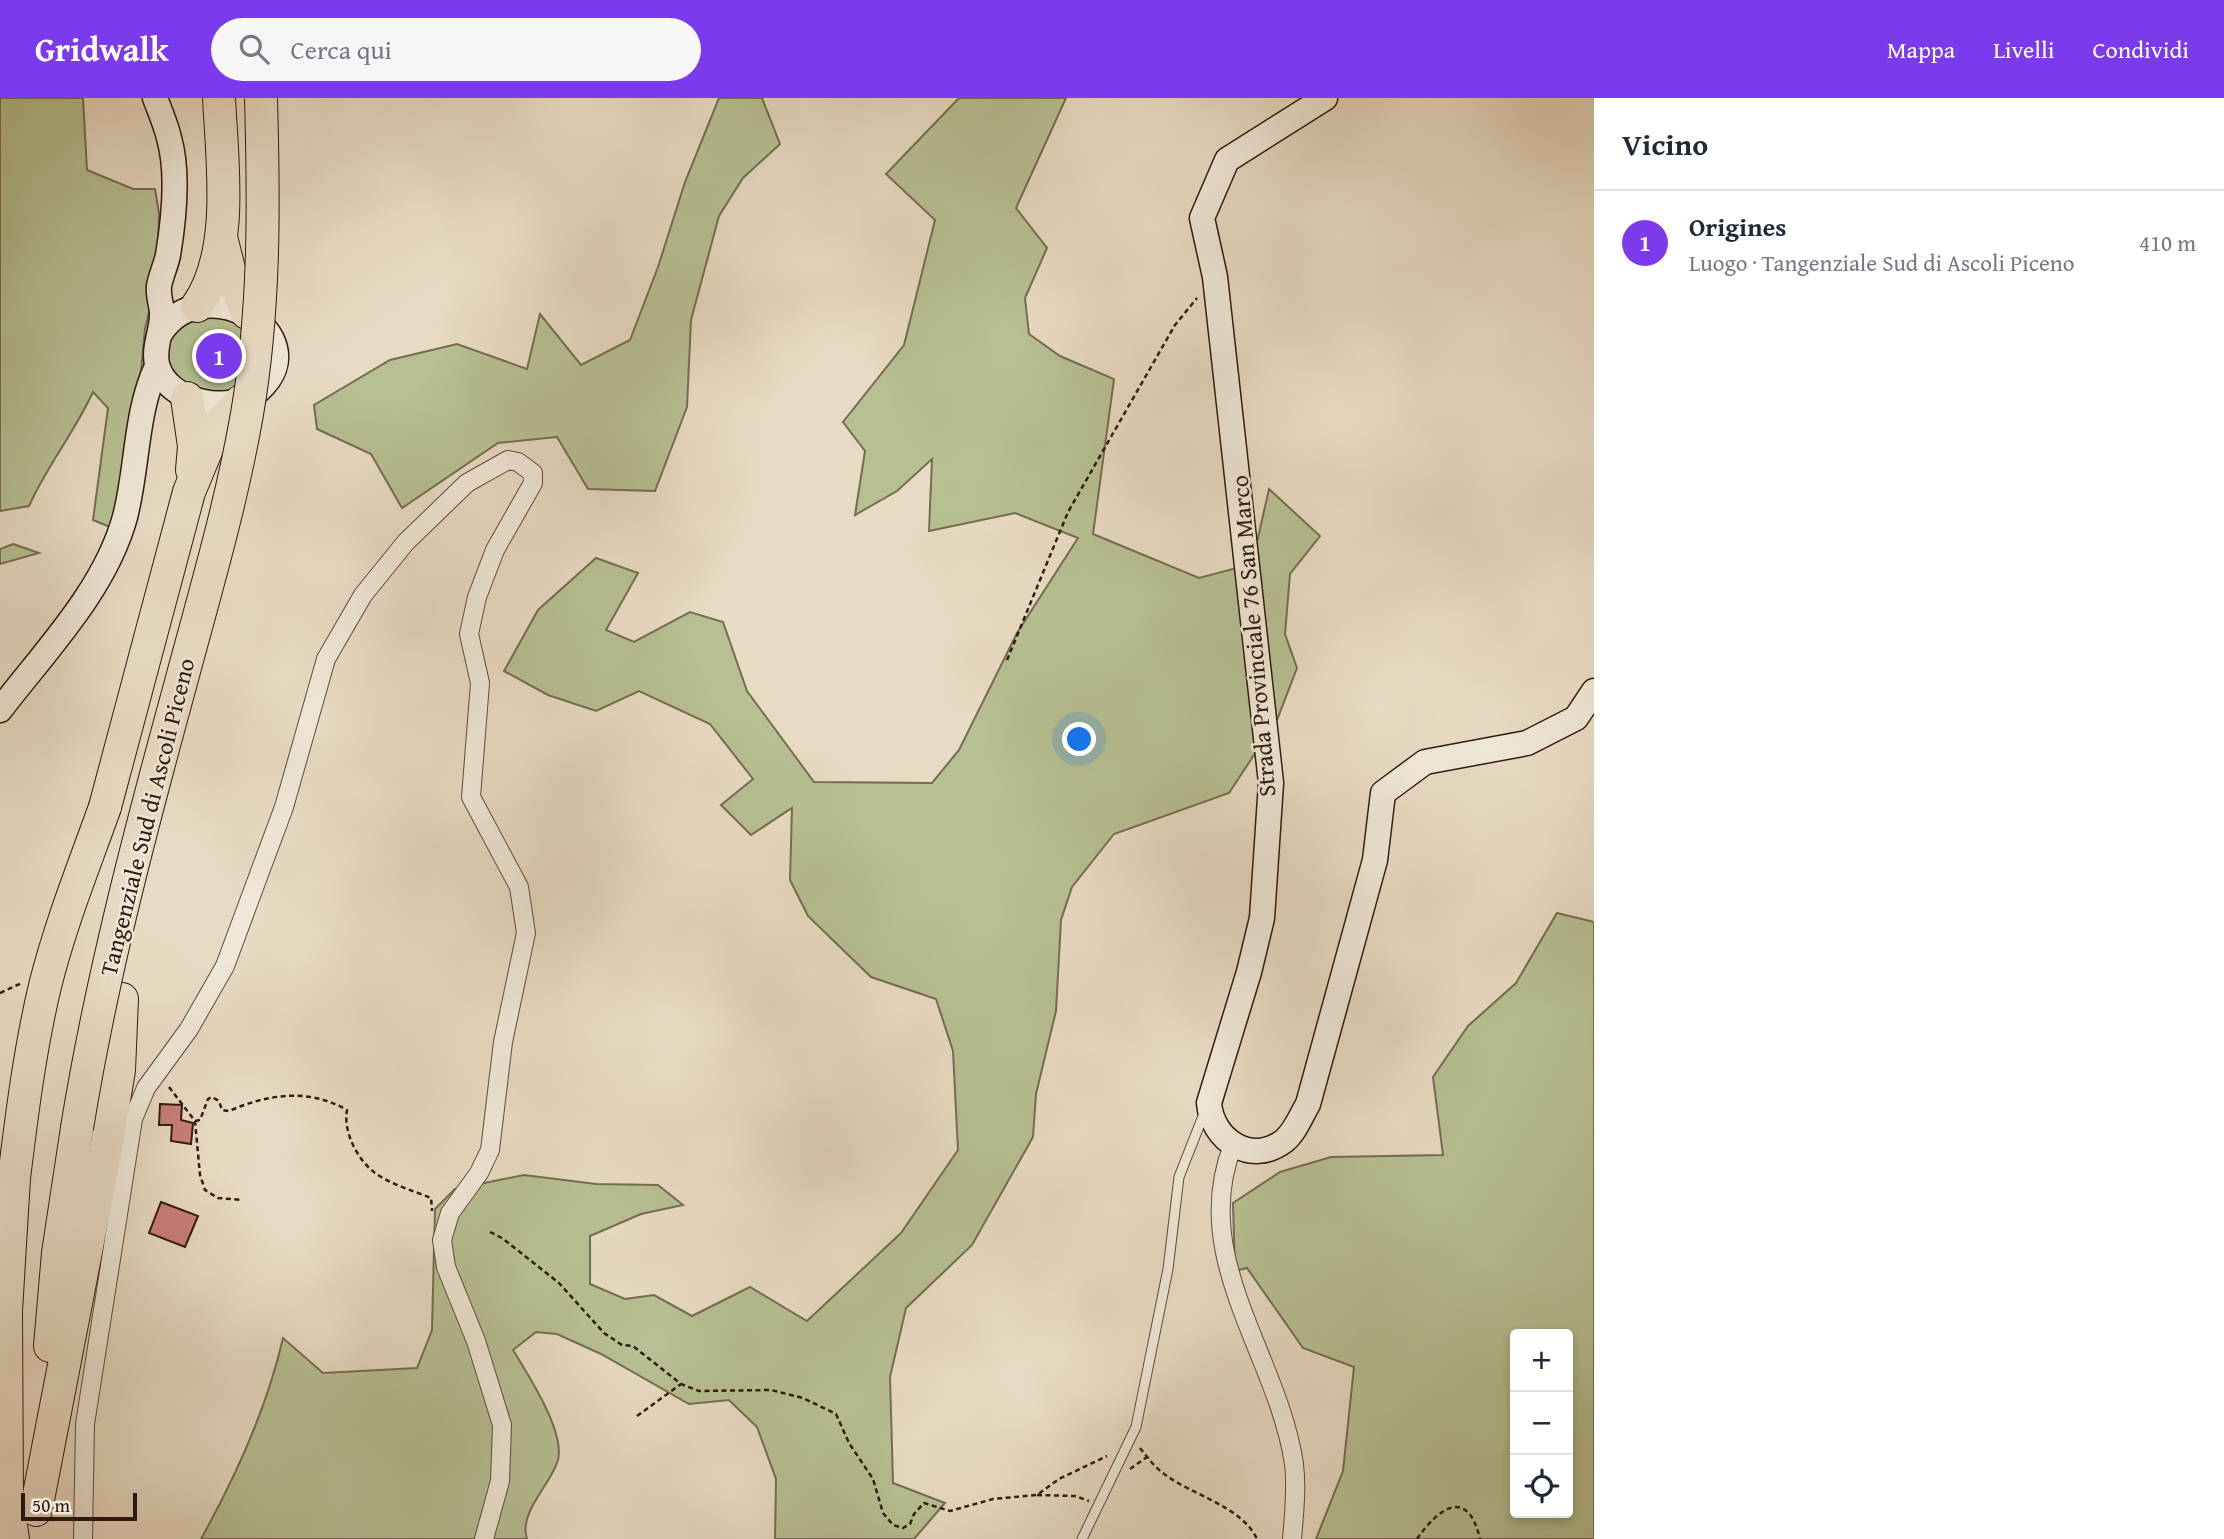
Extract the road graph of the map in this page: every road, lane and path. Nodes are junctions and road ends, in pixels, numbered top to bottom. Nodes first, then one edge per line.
1 (155, 98) edge
2 (219, 98) edge
3 (261, 98) edge
4 (1325, 98) edge
5 (221, 238) junction
6 (167, 257) junction
7 (1215, 277) junction
8 (197, 306) junction
9 (247, 313) junction
10 (160, 334) junction
11 (158, 366) junction
12 (182, 395) junction
13 (241, 401) junction
14 (141, 427) junction
15 (189, 492) junction
16 (1007, 660) dead end
17 (1594, 691) edge
18 (0, 710) edge
19 (105, 807) junction
20 (165, 1080) dead end
21 (1209, 1103) junction
22 (195, 1121) junction
23 (1233, 1144) junction
24 (242, 1200) dead end
25 (432, 1211) dead end
26 (490, 1232) dead end
27 (681, 1384) junction
28 (637, 1416) dead end
29 (1128, 1443) junction
30 (1037, 1495) junction
31 (1099, 1500) junction
32 (34, 1525) edge
33 (13, 1539) edge
34 (83, 1539) edge
35 (484, 1539) edge
36 (1082, 1539) edge
37 (1256, 1539) edge
38 (1292, 1539) edge
39 (1417, 1539) edge
40 (1480, 1539) edge

1 - 6 street
2 - 5 highway
3 - 32 highway, Tangenziale Sud di Ascoli Piceno, bridge
4 - 7 street, Strada Provinciale 76 San Marco
5 - 8 highway
5 - 9 highway
6 - 8 street
6 - 10 street
7 - 16 path
7 - 21 street, Strada Provinciale 76 San Marco
8 - 9 street
8 - 10 street
9 - 13 street
10 - 11 street
11 - 12 street
11 - 14 street
12 - 13 street
12 - 14 street
12 - 15 highway
13 - 15 highway
14 - 18 street
15 - 19 highway
17 - 23 street
19 - 32 highway, bridge
19 - 33 highway, bridge
20 - 22 path
21 - 23 street
21 - 29 lane
22 - 24 path
22 - 25 path
23 - 38 street
26 - 27 path
27 - 28 path
27 - 30 path
29 - 30 path
29 - 31 lane
29 - 37 path
30 - 31 path
31 - 36 lane
34 - 35 street
39 - 40 path

